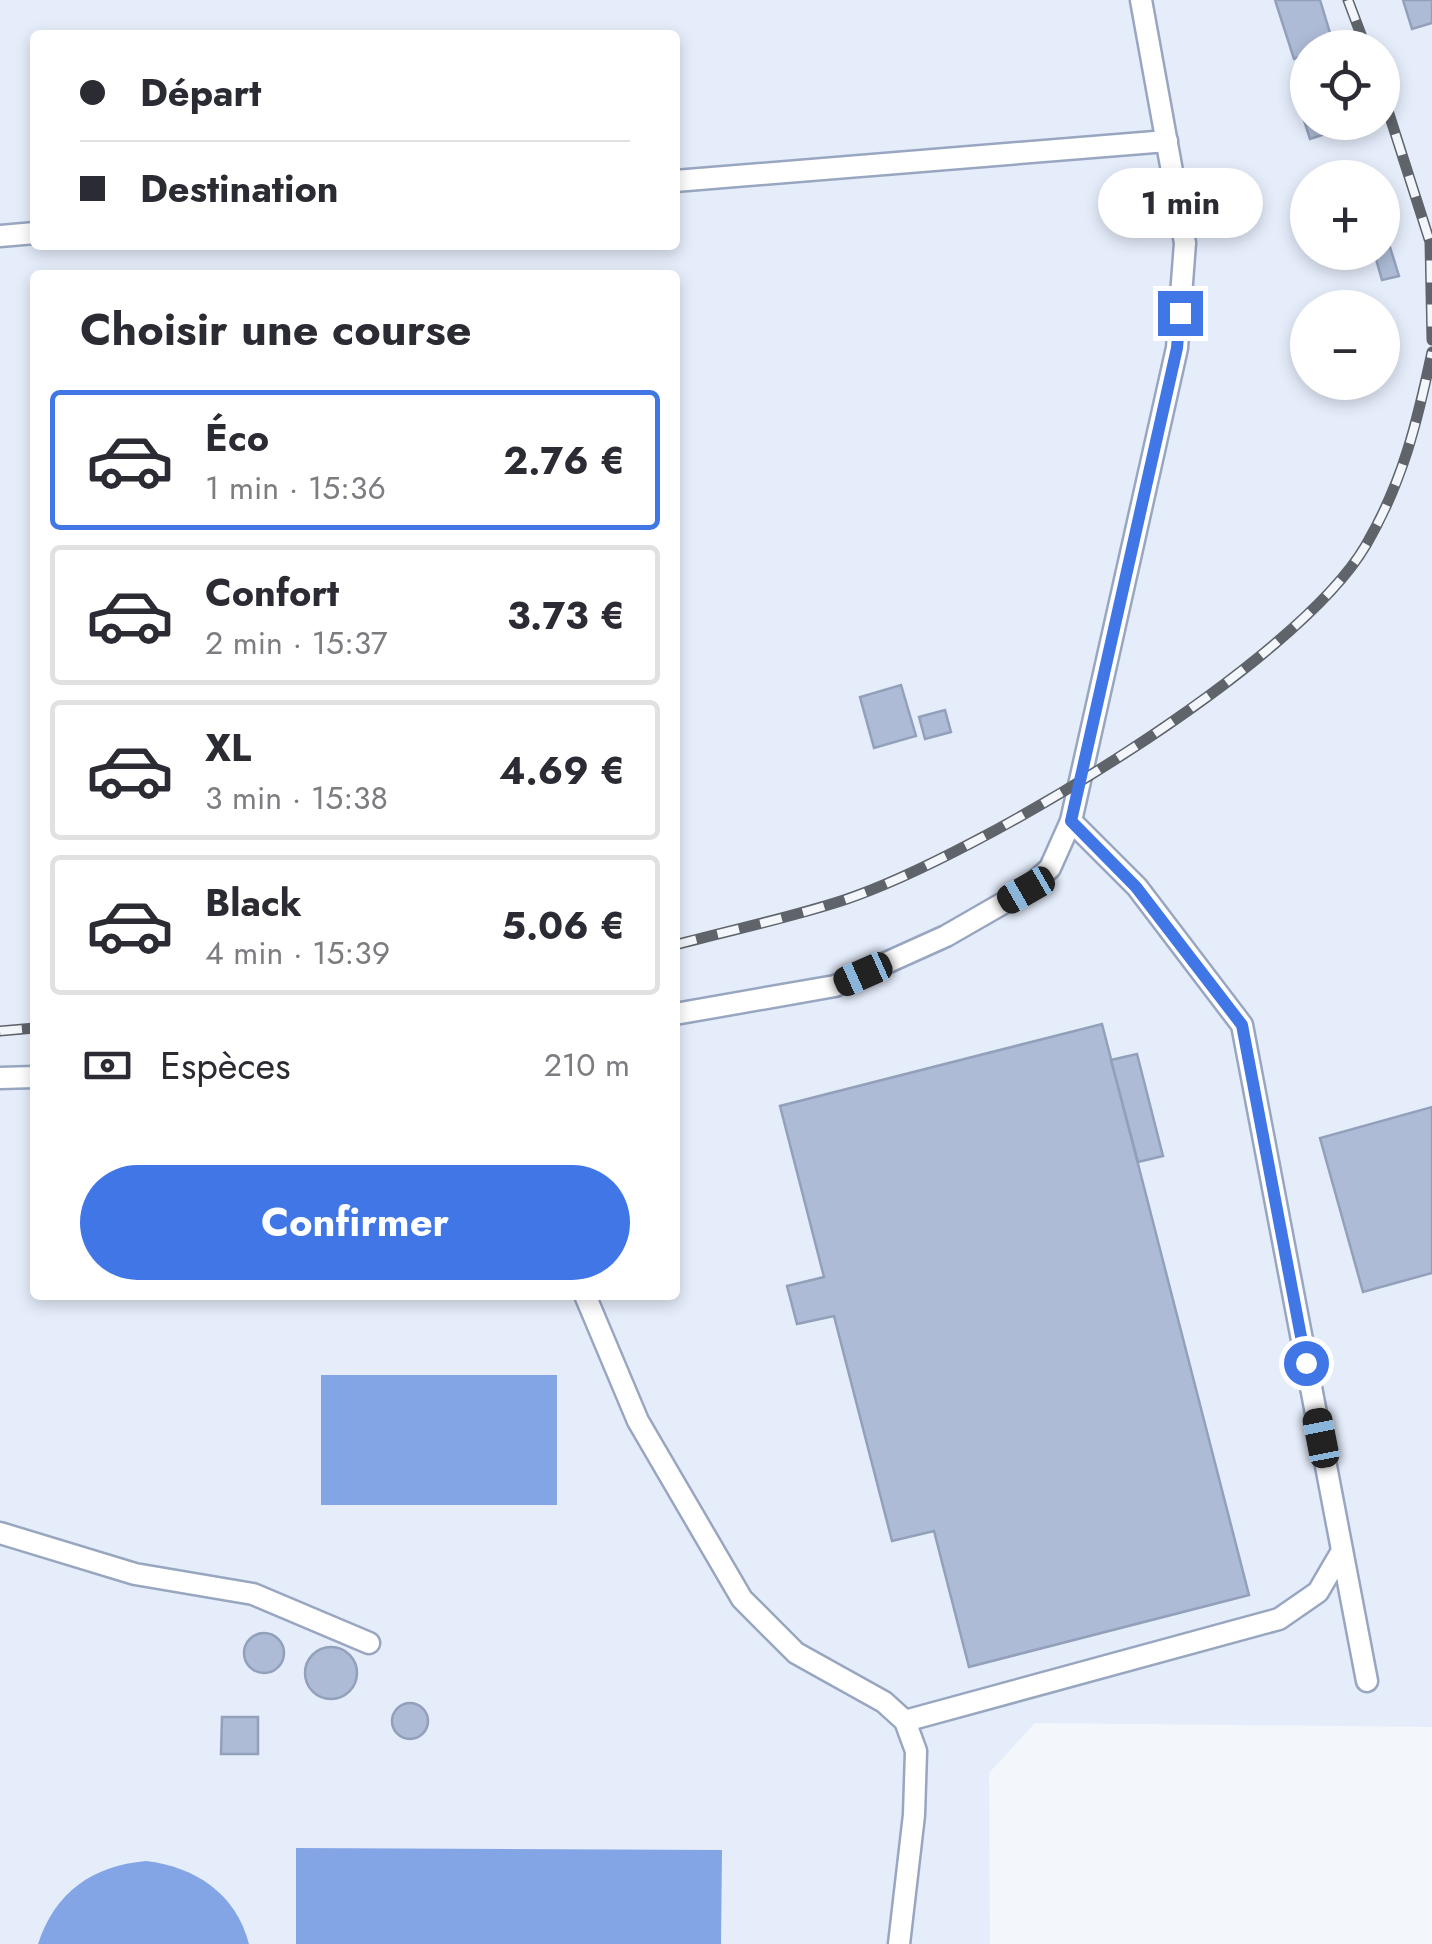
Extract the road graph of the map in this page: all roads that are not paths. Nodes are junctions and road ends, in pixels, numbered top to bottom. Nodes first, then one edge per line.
1 (1141, 0) edge
2 (1167, 141) junction
3 (680, 181) edge
4 (30, 233) edge
5 (0, 236) edge
6 (1071, 821) junction
7 (680, 1013) edge
8 (30, 1077) edge
9 (0, 1078) edge
10 (587, 1300) edge
11 (0, 1533) edge
12 (1342, 1551) junction
13 (369, 1643) dead end
14 (1367, 1682) dead end
15 (905, 1721) junction
16 (900, 1944) edge

1 - 2 lane
2 - 3 lane
2 - 6 lane
4 - 5 lane
6 - 7 lane
6 - 12 lane
8 - 9 lane
10 - 15 lane
11 - 13 lane
12 - 14 lane
12 - 15 lane
15 - 16 lane

